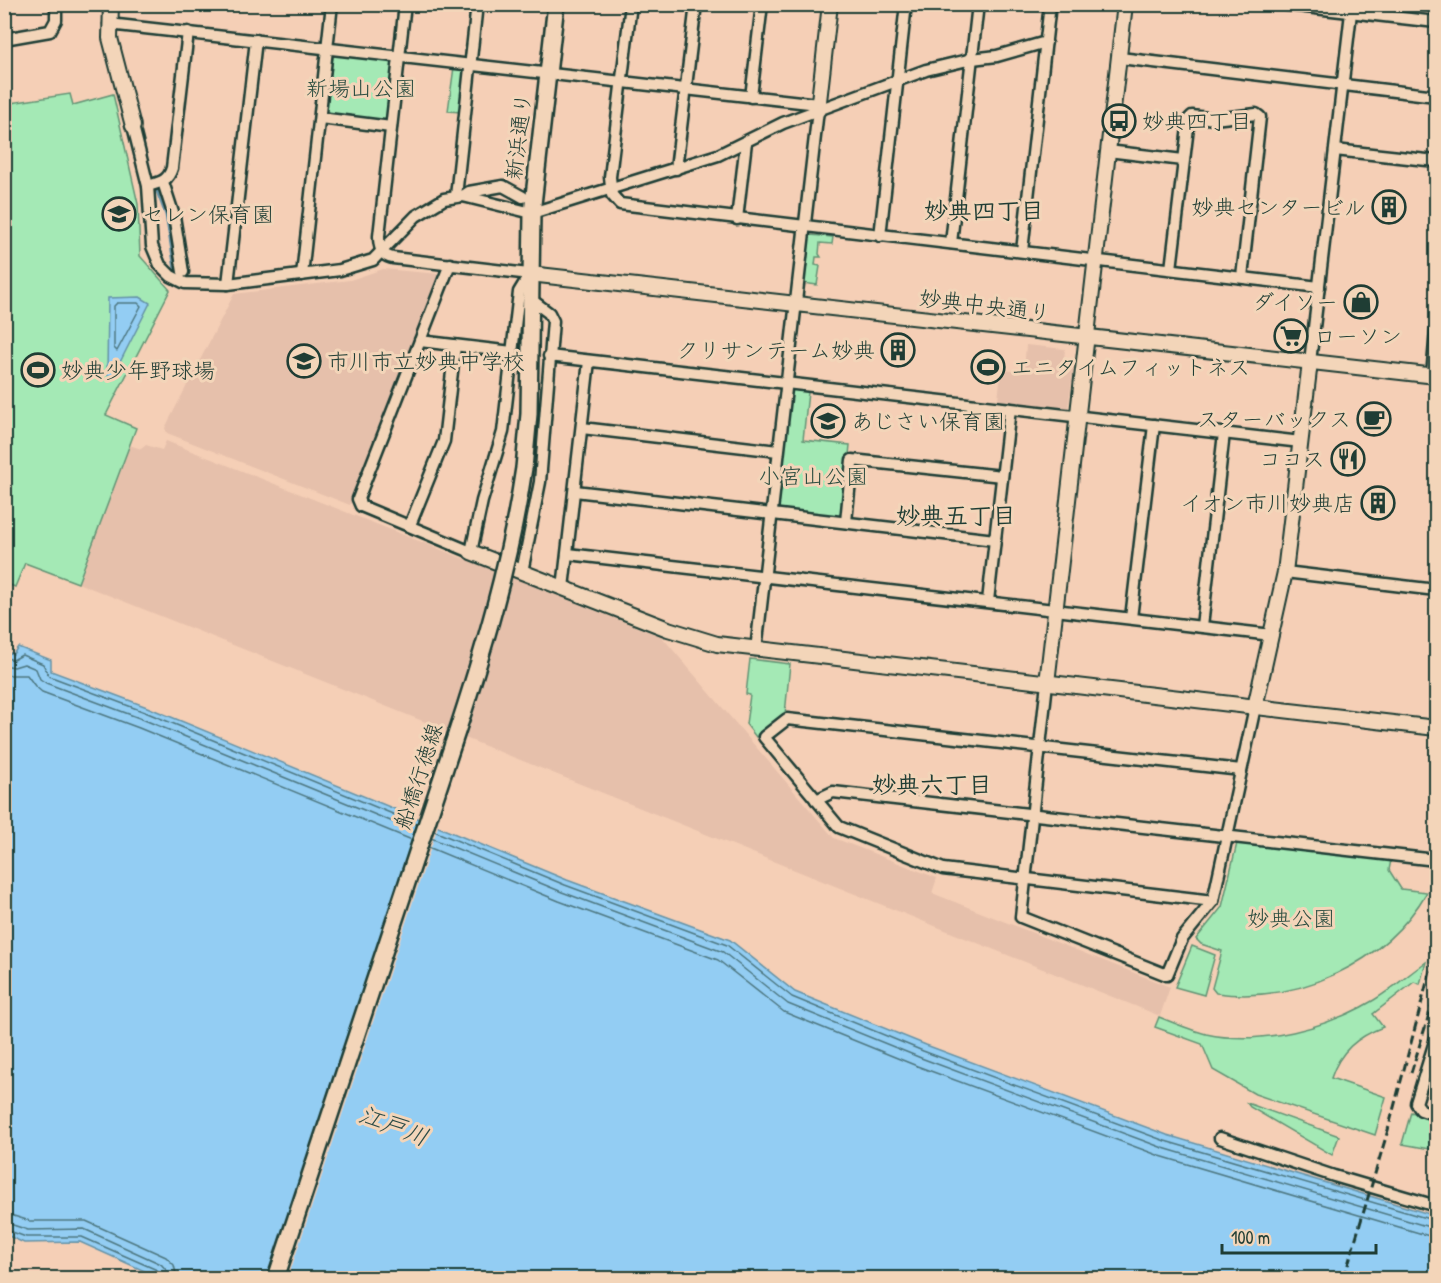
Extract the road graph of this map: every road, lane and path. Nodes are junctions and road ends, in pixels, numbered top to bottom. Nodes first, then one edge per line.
1 (57, 4) edge
2 (111, 4) edge
3 (332, 4) edge
4 (405, 4) edge
5 (477, 4) edge
6 (556, 4) edge
7 (631, 4) edge
8 (696, 4) edge
9 (762, 4) edge
10 (830, 4) edge
11 (906, 4) edge
12 (978, 4) edge
13 (1050, 4) edge
14 (1125, 4) edge
15 (1280, 4) edge
16 (1351, 9) edge
17 (1437, 22) edge
18 (109, 24) junction
19 (188, 32) junction
20 (4, 39) edge
21 (256, 40) junction
22 (1046, 42) junction
23 (327, 48) junction
24 (399, 57) junction
25 (972, 58) junction
26 (1119, 58) junction
27 (470, 65) junction
28 (548, 74) junction
29 (621, 82) junction
30 (897, 82) junction
31 (1342, 84) junction
32 (686, 90) junction
33 (1437, 96) edge
34 (751, 97) junction
35 (818, 107) junction
36 (320, 118) junction
37 (134, 126) joint
38 (391, 127) junction
39 (746, 142) junction
40 (1335, 150) junction
41 (1108, 151) junction
42 (1183, 160) junction
43 (1437, 161) edge
44 (676, 169) junction
45 (163, 182) junction
46 (148, 186) junction
47 (610, 190) junction
48 (460, 196) junction
49 (523, 198) dead end
50 (532, 213) junction
51 (737, 219) junction
52 (803, 227) junction
53 (879, 236) junction
54 (951, 243) junction
55 (1022, 251) junction
56 (382, 252) junction
57 (1096, 261) junction
58 (450, 264) junction
59 (1172, 269) junction
60 (183, 272) dead end
61 (302, 274) junction
62 (530, 274) junction
63 (1242, 277) junction
64 (228, 284) junction
65 (1319, 287) junction
66 (529, 298) junction
67 (795, 304) junction
68 (1437, 331) edge
69 (1087, 338) junction
70 (420, 341) junction
71 (454, 346) junction
72 (512, 352) junction
73 (549, 356) junction
74 (589, 361) junction
75 (1310, 362) junction
76 (1434, 376) edge
77 (786, 383) junction
78 (1010, 409) junction
79 (1078, 417) junction
80 (1154, 425) junction
81 (582, 428) junction
82 (1224, 433) junction
83 (1301, 442) junction
84 (778, 451) junction
85 (1002, 476) junction
86 (574, 491) junction
87 (771, 514) junction
88 (846, 522) junction
89 (410, 525) junction
90 (995, 540) junction
91 (471, 552) junction
92 (568, 554) junction
93 (522, 572) junction
94 (1285, 572) junction
95 (764, 576) junction
96 (563, 588) junction
97 (1437, 590) edge
98 (988, 602) junction
99 (1056, 610) junction
100 (1131, 618) junction
101 (1202, 626) junction
102 (1272, 635) junction
103 (756, 650) junction
104 (1047, 683) junction
105 (1255, 707) junction
106 (1437, 728) edge
107 (1040, 748) junction
108 (1241, 770) junction
109 (816, 800) junction
110 (1032, 815) junction
111 (1227, 837) junction
112 (1437, 860) edge
113 (1025, 879) junction
114 (1213, 901) junction
115 (1437, 1038) edge
116 (1437, 1115) edge
117 (1220, 1138) dead end
118 (1437, 1206) edge
119 (276, 1278) edge

1 - 20 street
2 - 18 street
3 - 23 street
4 - 24 street
5 - 27 street
6 - 28 main road, 新浜通り
7 - 29 street
8 - 32 street
9 - 34 street
10 - 35 street
11 - 30 street
12 - 25 street
13 - 22 street
14 - 26 street
15 - 16 street
16 - 17 street
16 - 31 street
18 - 19 street
18 - 37 street
19 - 21 street
19 - 45 street
21 - 23 street
21 - 64 street
22 - 25 street
22 - 55 street
23 - 24 street
23 - 36 street
24 - 27 street
24 - 38 street
25 - 30 street
25 - 54 street
26 - 31 street
26 - 41 street
27 - 28 street
27 - 48 street
28 - 29 street
28 - 50 main road, 新浜通り
29 - 32 street
29 - 47 street
30 - 35 street
30 - 53 street
31 - 33 street
31 - 40 street
32 - 34 street
32 - 44 street
34 - 35 street
35 - 39 street
35 - 52 street
36 - 38 street
36 - 61 street
37 - 46 street
38 - 56 street
39 - 44 street
39 - 51 street
40 - 43 street
40 - 65 street
41 - 42 street
41 - 57 street
42 - 59 street
42 - 63 street
44 - 47 street
45 - 46 street
45 - 60 street
46 - 64 street
47 - 50 street
47 - 51 street
48 - 49 street
48 - 50 street
48 - 56 street
50 - 62 main road, 新浜通り
51 - 52 street
52 - 53 street
52 - 67 street
53 - 54 street
54 - 55 street
55 - 57 street
56 - 58 street
56 - 61 street
57 - 59 street
57 - 69 street
58 - 62 street
58 - 70 street
59 - 63 street
61 - 64 street
62 - 66 main road, 船橋行徳線
62 - 67 street, 妙典中央通り
62 - 72 street
63 - 65 street
65 - 75 street
66 - 73 street
66 - 119 main road, 船橋行徳線, bridge
67 - 69 street, 妙典中央通り
67 - 77 street
68 - 76 street
69 - 75 street, 妙典中央通り
69 - 79 street
70 - 71 street
70 - 89 street
71 - 72 street
71 - 89 street
72 - 91 street
73 - 74 street
73 - 93 street
74 - 77 street
74 - 81 street
75 - 76 street, 妙典中央通り
75 - 83 street
77 - 78 street
77 - 84 street
78 - 79 street
78 - 85 street
79 - 80 street
79 - 99 street
80 - 82 street
80 - 100 street
81 - 84 street
81 - 86 street
82 - 83 street
82 - 101 street
83 - 94 street
84 - 87 street
85 - 88 street
85 - 90 street
86 - 87 street
86 - 92 street
87 - 88 street
87 - 95 street
88 - 90 street
89 - 91 street
90 - 98 street
91 - 93 street
92 - 95 street
92 - 96 street
93 - 96 street
94 - 97 street
94 - 102 street
95 - 98 street
95 - 103 street
96 - 103 street
98 - 99 street
99 - 100 street
99 - 104 street
100 - 101 street
101 - 102 street
102 - 105 street
103 - 104 street
104 - 105 street
104 - 107 street
105 - 106 street
105 - 108 street
107 - 108 street
107 - 109 street
107 - 110 street
108 - 111 street
109 - 110 street
109 - 113 street
110 - 111 street
110 - 113 street
111 - 112 street
111 - 114 street
113 - 114 street
113 - 114 street
115 - 116 street
117 - 118 street

